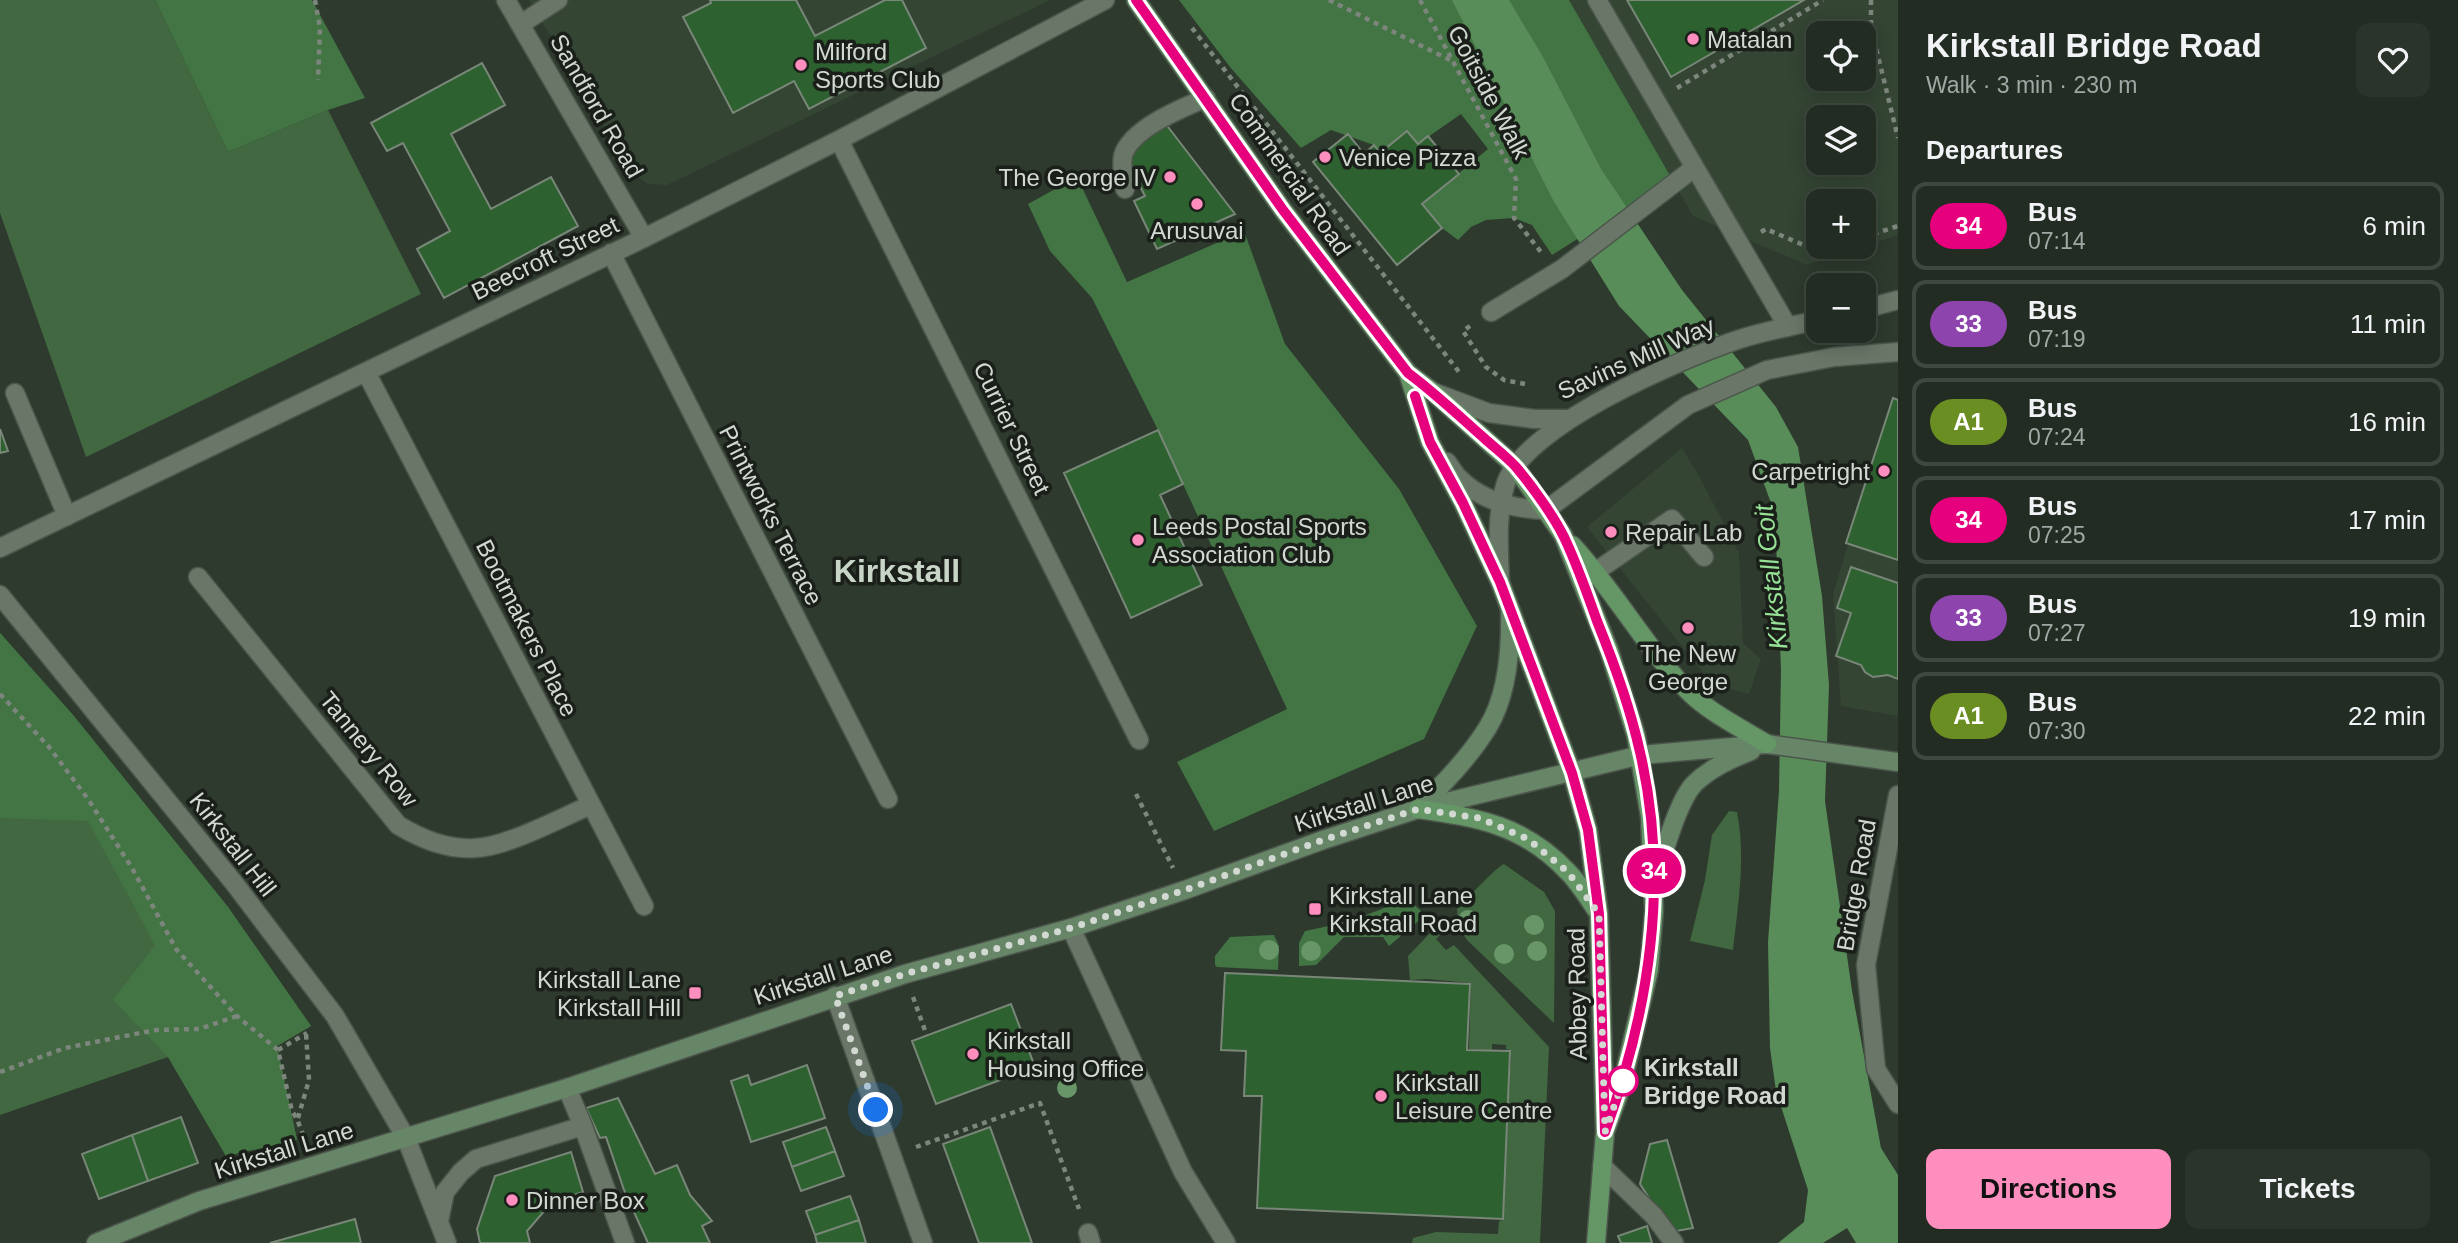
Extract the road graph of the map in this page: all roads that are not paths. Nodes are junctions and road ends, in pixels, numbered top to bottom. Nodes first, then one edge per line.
1 (506, 0) edge
2 (558, 0) edge
3 (1105, 0) edge
4 (1136, 0) edge
5 (1597, 0) edge
6 (521, 24) junction
7 (1206, 98) junction
8 (839, 140) junction
9 (1694, 168) junction
10 (1125, 189) dead end
11 (644, 238) junction
12 (611, 253) junction
13 (1898, 300) edge
14 (1876, 306) edge
15 (1491, 312) dead end
16 (1806, 323) edge
17 (1788, 327) junction
18 (1898, 352) edge
19 (366, 372) junction
20 (1408, 373) junction
21 (1433, 392) junction
22 (15, 393) dead end
23 (1569, 419) junction
24 (1430, 442) junction
25 (1515, 466) junction
26 (1564, 497) junction
27 (1502, 504) junction
28 (1546, 510) junction
29 (67, 516) junction
30 (1561, 531) junction
31 (0, 548) edge
32 (1704, 557) dead end
33 (1589, 576) junction
34 (198, 577) dead end
35 (1500, 582) junction
36 (0, 595) edge
37 (1510, 608) junction
38 (1139, 740) dead end
39 (1767, 744) junction
40 (1641, 755) junction
41 (1898, 762) edge
42 (1572, 773) junction
43 (1898, 795) edge
44 (888, 799) dead end
45 (591, 805) junction
46 (1418, 809) junction
47 (1654, 880) junction
48 (644, 906) dead end
49 (1599, 914) junction
50 (1071, 928) junction
51 (835, 996) junction
52 (567, 1088) junction
53 (1898, 1104) edge
54 (583, 1126) junction
55 (1605, 1132) junction
56 (407, 1138) junction
57 (1602, 1166) junction
58 (439, 1221) junction
59 (96, 1243) edge
60 (447, 1243) edge
61 (625, 1243) edge
62 (923, 1243) edge
63 (1226, 1243) edge
64 (1596, 1243) edge
65 (1674, 1243) edge

1 - 6 street, Sandford Road
2 - 6 street
3 - 8 street, Beecroft Street
4 - 7 main road, Commercial Road
5 - 9 street
6 - 11 street, Sandford Road
7 - 10 street
7 - 20 main road, Commercial Road
8 - 11 street, Beecroft Street
8 - 38 street, Currier Street
9 - 15 street
9 - 17 street
11 - 12 street, Beecroft Street
12 - 19 street, Beecroft Street
12 - 44 street, Printworks Terrace
13 - 14 street
16 - 17 street, Savins Mill Way
17 - 23 street, Savins Mill Way
18 - 26 street
19 - 29 street, Beecroft Street
19 - 45 street, Bootmakers Place
20 - 21 main road, Commercial Road
20 - 24 main road, Commercial Road
21 - 23 street, Savins Mill Way
21 - 25 main road, Commercial Road
22 - 29 street
23 - 25 street
24 - 27 street
24 - 35 main road, Commercial Road
25 - 27 street
25 - 28 main road, Commercial Road
26 - 28 street
26 - 30 street
27 - 28 street
27 - 35 street
28 - 30 main road, Commercial Road
29 - 31 street, Beecroft Street
30 - 33 main road, Commercial Road
32 - 33 street
33 - 39 main road
33 - 40 main road, Abbey Road
34 - 45 street, Tannery Row
35 - 37 main road, Commercial Road
36 - 56 street, Kirkstall Hill
37 - 42 main road, Commercial Road
37 - 46 main road
39 - 40 main road
39 - 41 main road
39 - 47 main road
40 - 42 main road, Kirkstall Lane
40 - 47 main road, Abbey Road
42 - 46 main road, Kirkstall Lane
42 - 49 main road, Abbey Road
43 - 53 street, Bridge Road
45 - 48 street, Bootmakers Place
46 - 49 main road
46 - 50 main road, Kirkstall Lane
47 - 55 main road, Abbey Road
49 - 55 main road, Abbey Road
50 - 51 main road, Kirkstall Lane
50 - 63 street
51 - 52 main road, Kirkstall Lane
51 - 62 street
52 - 54 street
52 - 56 main road, Kirkstall Lane
54 - 58 street
54 - 61 street
55 - 57 main road, Abbey Road
56 - 58 street, Kirkstall Hill
56 - 59 main road, Kirkstall Lane
57 - 64 main road, Abbey Road
57 - 65 street
58 - 60 street, Kirkstall Hill

